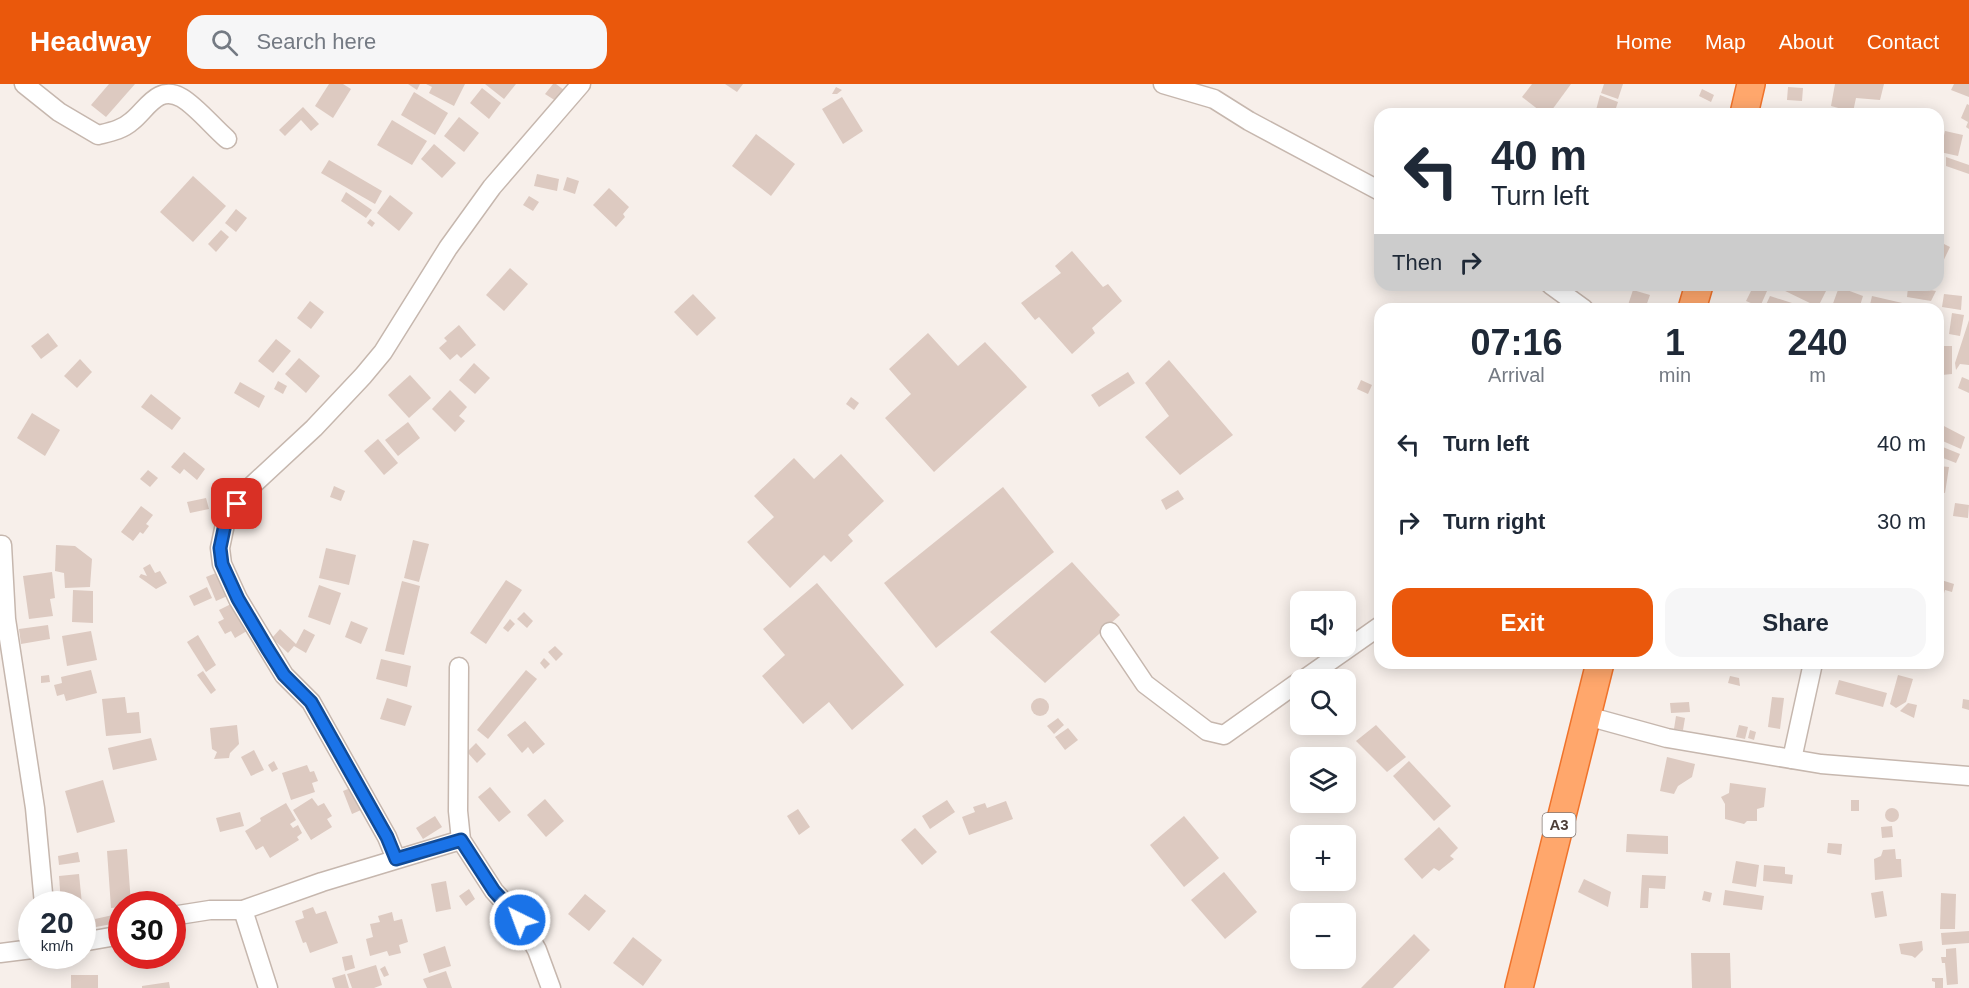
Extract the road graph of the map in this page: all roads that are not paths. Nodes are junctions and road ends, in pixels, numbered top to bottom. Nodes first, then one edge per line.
1 (24, 84) edge
2 (580, 84) edge
3 (1163, 84) edge
4 (1752, 84) edge
5 (1746, 108) edge
6 (226, 139) dead end
7 (1374, 188) edge
8 (1559, 291) edge
9 (1576, 303) edge
10 (0, 545) edge
11 (1374, 630) edge
12 (1110, 632) dead end
13 (459, 667) dead end
14 (1318, 669) edge
15 (1599, 669) edge
16 (1812, 669) edge
17 (1290, 688) edge
18 (1587, 716) junction
19 (1792, 759) junction
20 (1968, 774) edge
21 (461, 840) junction
22 (396, 859) junction
23 (43, 891) edge
24 (243, 910) junction
25 (186, 914) edge
26 (18, 951) edge
27 (0, 953) edge
28 (268, 988) edge
29 (551, 988) edge
30 (1519, 988) edge

1 - 6 street
2 - 22 street
3 - 7 street
4 - 5 highway
8 - 9 street
10 - 23 street
11 - 14 street
12 - 17 street
13 - 21 street
15 - 18 highway, A3
16 - 19 street
18 - 19 street
18 - 30 highway, A3
19 - 20 street
21 - 22 street
21 - 29 street
22 - 24 street
24 - 25 street
24 - 28 street
26 - 27 street

